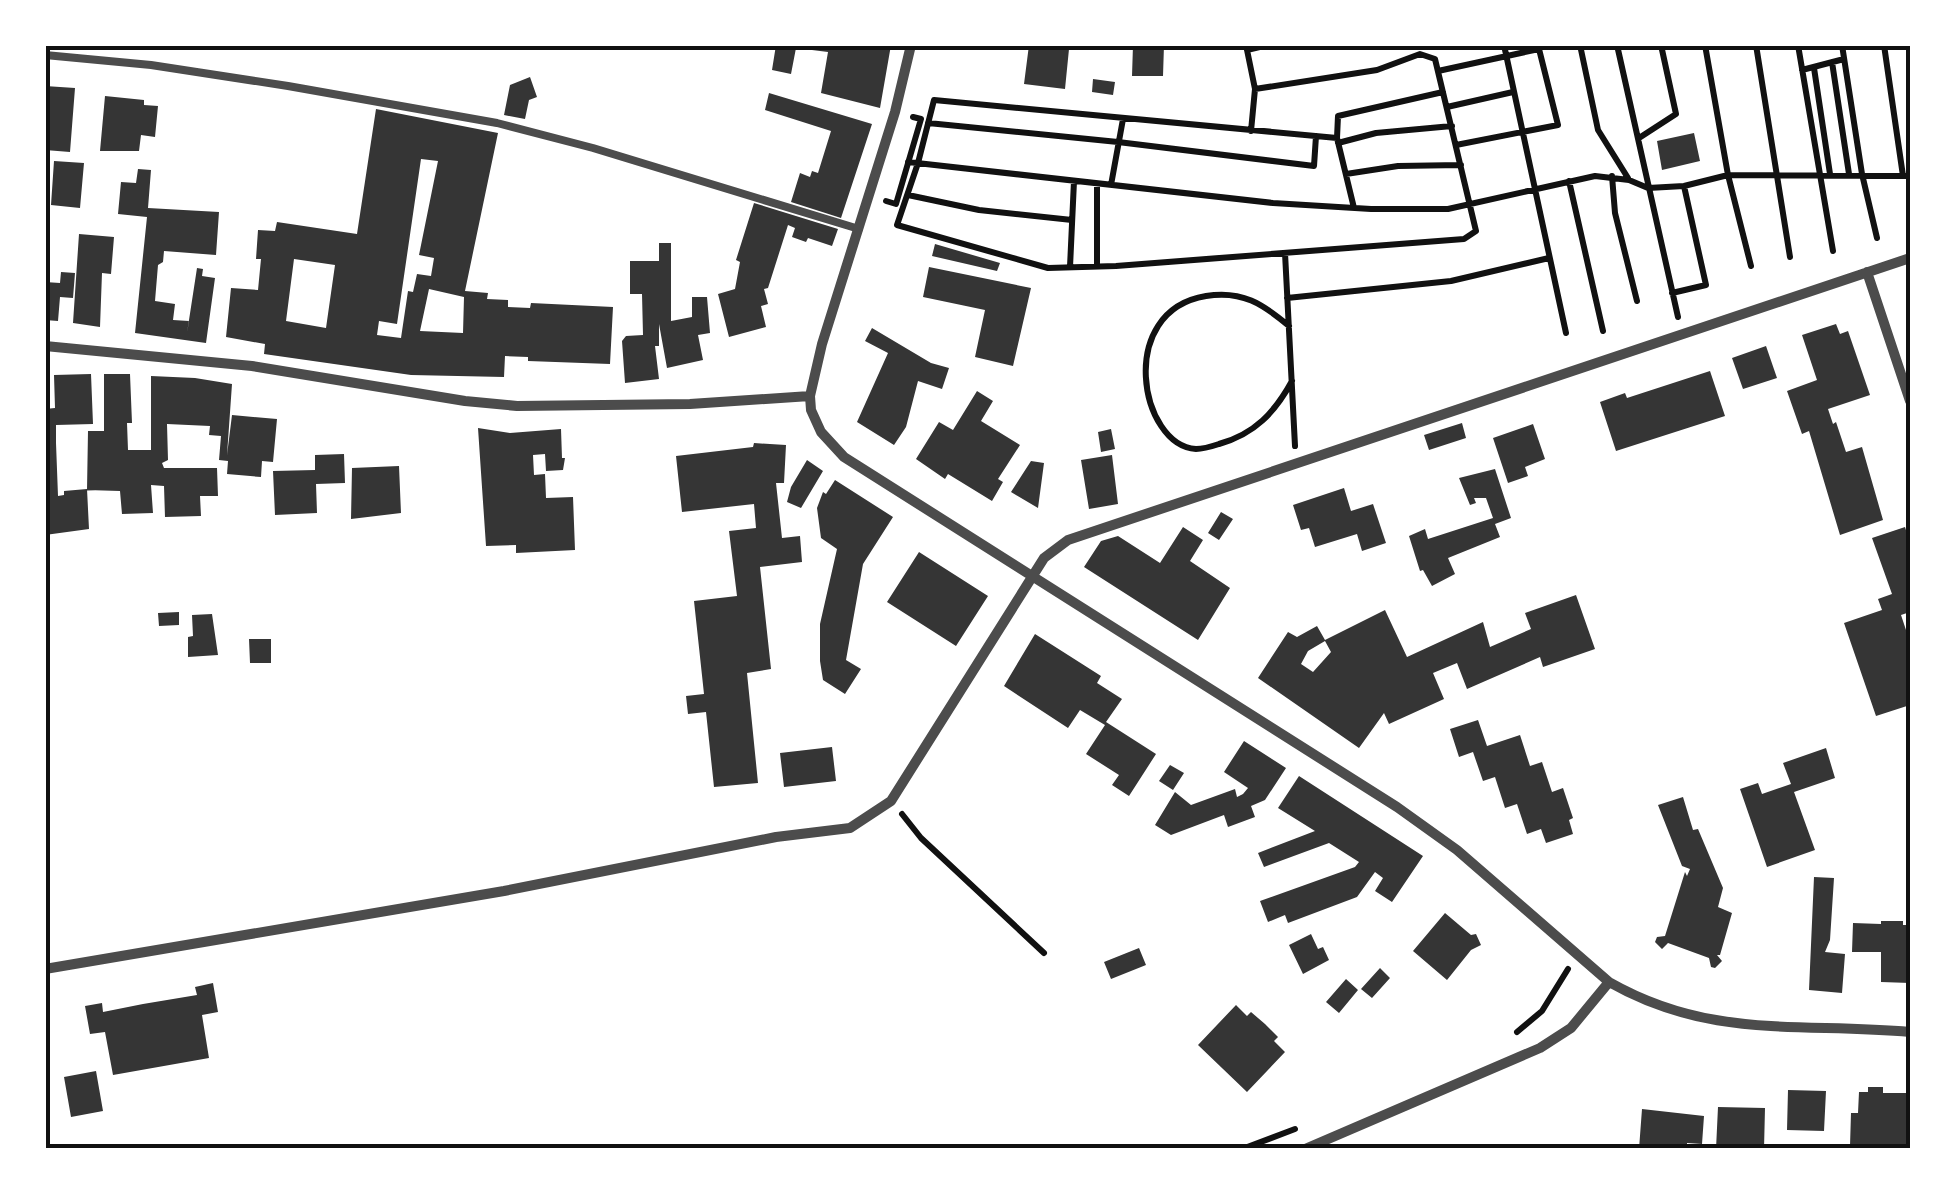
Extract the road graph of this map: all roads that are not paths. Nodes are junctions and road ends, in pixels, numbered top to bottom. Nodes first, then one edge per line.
1 (912, 45) edge
2 (45, 55) edge
3 (859, 229) junction
4 (1910, 258) edge
5 (1867, 272) junction
6 (45, 346) edge
7 (810, 396) junction
8 (1910, 401) edge
9 (1033, 576) junction
10 (45, 969) edge
11 (1609, 982) junction
12 (1910, 1032) edge
13 (1305, 1149) edge

1 - 3 street
2 - 3 lane
3 - 7 street
4 - 5 street
5 - 8 street
5 - 9 street
6 - 7 street
7 - 9 street
9 - 10 street
9 - 11 street
11 - 12 street
11 - 13 street

